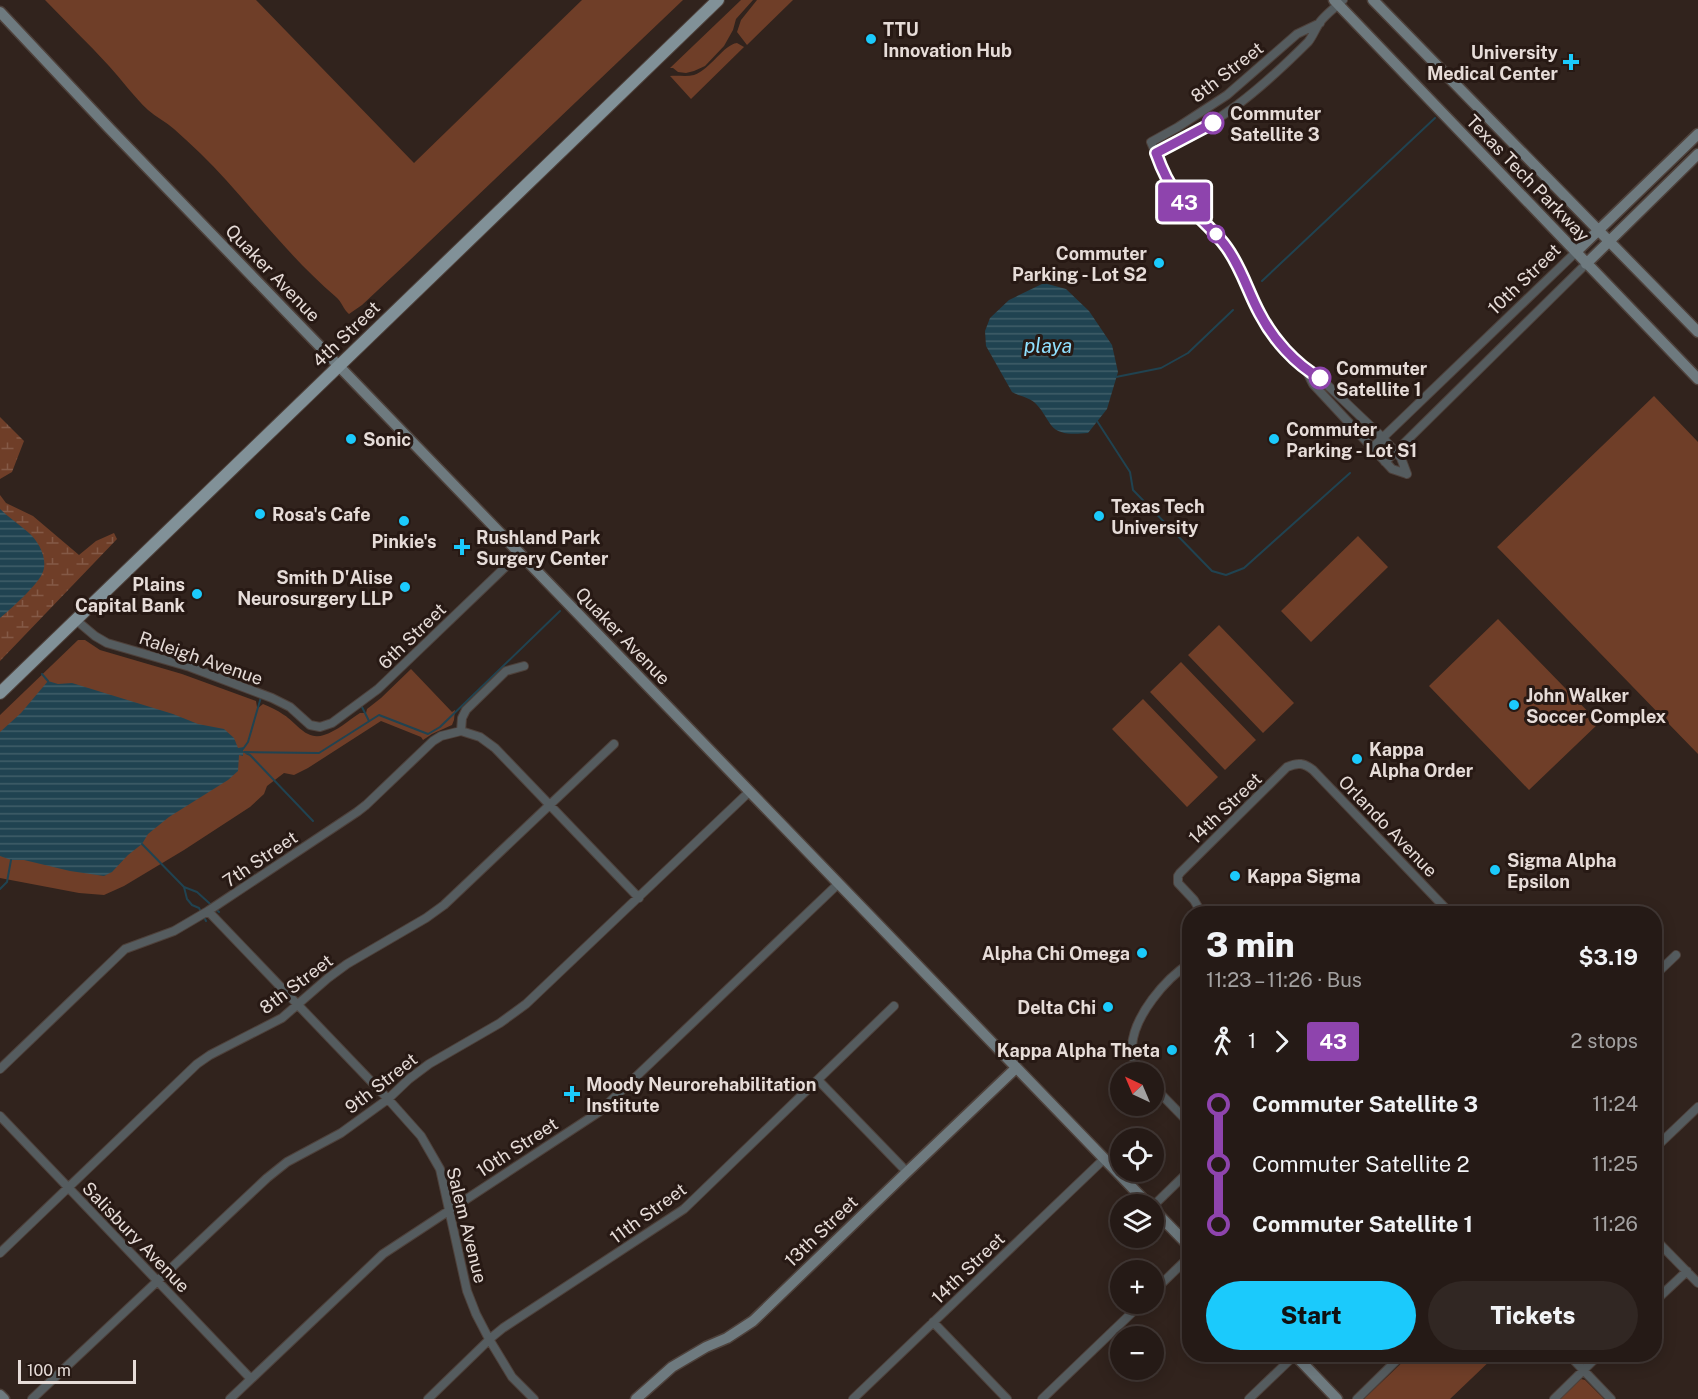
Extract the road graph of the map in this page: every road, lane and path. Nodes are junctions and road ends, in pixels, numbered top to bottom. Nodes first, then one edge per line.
1 (718, 0) edge
2 (1373, 0) edge
3 (1339, 2) edge
4 (0, 12) edge
5 (1320, 23) junction
6 (1698, 134) edge
7 (1156, 153) junction
8 (1698, 154) edge
9 (1649, 181) junction
10 (1659, 192) junction
11 (1599, 230) junction
12 (1609, 240) junction
13 (1576, 252) junction
14 (1586, 264) junction
15 (1698, 332) edge
16 (339, 366) junction
17 (1306, 370) junction
18 (1698, 379) edge
19 (1382, 437) junction
20 (1372, 447) junction
21 (1395, 451) junction
22 (1385, 462) junction
23 (520, 552) junction
24 (76, 620) junction
25 (524, 666) dead end
26 (0, 693) edge
27 (315, 726) joint
28 (461, 731) junction
29 (614, 744) dead end
30 (1301, 763) joint
31 (749, 792) junction
32 (551, 805) junction
33 (838, 884) junction
34 (639, 898) junction
35 (1197, 906) edge
36 (1443, 906) edge
37 (208, 911) junction
38 (1676, 955) dead end
39 (1182, 968) edge
40 (1662, 968) edge
41 (297, 1004) junction
42 (894, 1006) dead end
43 (1136, 1062) edge
44 (1016, 1068) junction
45 (0, 1069) edge
46 (818, 1080) junction
47 (1164, 1097) edge
48 (388, 1100) junction
49 (1698, 1107) edge
50 (0, 1116) edge
51 (1182, 1116) edge
52 (1662, 1141) edge
53 (1104, 1159) junction
54 (907, 1172) junction
55 (1182, 1178) edge
56 (69, 1188) junction
57 (1138, 1194) edge
58 (1164, 1195) edge
59 (450, 1210) junction
60 (1164, 1220) edge
61 (1182, 1239) edge
62 (1662, 1246) edge
63 (0, 1254) edge
64 (1182, 1264) edge
65 (1687, 1271) junction
66 (1697, 1279) edge
67 (157, 1281) junction
68 (1164, 1281) edge
69 (1662, 1294) edge
70 (1131, 1314) edge
71 (933, 1322) junction
72 (489, 1340) junction
73 (1287, 1362) edge
74 (1301, 1362) edge
75 (1395, 1362) edge
76 (1576, 1362) edge
77 (1592, 1362) edge
78 (1584, 1371) junction
79 (251, 1379) junction
80 (0, 1395) edge
81 (4, 1399) edge
82 (32, 1399) edge
83 (230, 1399) edge
84 (428, 1399) edge
85 (534, 1399) edge
86 (636, 1399) edge
87 (853, 1399) edge
88 (1007, 1399) edge
89 (1042, 1399) edge
90 (1249, 1399) edge
91 (1337, 1399) edge
92 (1357, 1399) edge
93 (1554, 1399) edge
94 (1611, 1399) edge

1 - 16 main road, 4th Street
2 - 11 main road, Texas Tech Parkway
3 - 5 street, 8th Street
3 - 13 main road, Texas Tech Parkway
4 - 16 main road, Quaker Avenue
5 - 7 street, 8th Street
5 - 7 street, 8th Street
6 - 9 main road, 10th Street
7 - 17 street
8 - 10 main road, 10th Street
9 - 10 main road
9 - 11 main road, 10th Street
10 - 12 main road, 10th Street
11 - 12 main road, Texas Tech Parkway
11 - 13 main road, 10th Street
12 - 14 main road, 10th Street
12 - 15 main road, Texas Tech Parkway
13 - 14 main road, Texas Tech Parkway
13 - 19 street, 10th Street
14 - 18 main road, Texas Tech Parkway
14 - 21 street, 10th Street
16 - 23 main road, Quaker Avenue
16 - 24 main road, 4th Street
17 - 19 street
17 - 20 street
19 - 20 street, 10th Street
19 - 21 street
20 - 22 street
21 - 22 street, 10th Street
21 - 22 street
23 - 27 street, 6th Street
23 - 31 main road, Quaker Avenue
24 - 26 main road, 4th Street
24 - 27 street, Raleigh Avenue
25 - 28 street
28 - 32 street
28 - 37 street, 7th Street
29 - 32 street, 8th Street
30 - 35 street, 14th Street
30 - 36 street, Orlando Avenue
31 - 33 main road, Quaker Avenue
31 - 34 street, 9th Street
32 - 34 street
32 - 41 street, 8th Street
33 - 44 main road, Quaker Avenue
33 - 59 street, 10th Street
34 - 48 street, 9th Street
37 - 41 street, Salem Avenue
37 - 45 street, 7th Street
38 - 40 street
39 - 43 street
41 - 48 street, Salem Avenue
41 - 56 street, 8th Street
42 - 46 street, 11th Street
44 - 53 main road, Quaker Avenue
44 - 54 main road, 13th Street
46 - 54 street
46 - 72 street, 11th Street
47 - 51 street
48 - 59 street, Salem Avenue
48 - 67 street, 9th Street
49 - 52 street
50 - 56 street, Salisbury Avenue
53 - 57 main road, Quaker Avenue
53 - 71 street, 14th Street
54 - 86 main road, 13th Street
55 - 58 street
56 - 63 street, 8th Street
56 - 67 street, Salisbury Avenue
59 - 72 street, Salem Avenue
59 - 79 street, 10th Street
60 - 61 main road
62 - 65 street
64 - 68 street
65 - 66 street
65 - 69 street
67 - 79 street, Salisbury Avenue
67 - 82 street, 9th Street
70 - 89 street
71 - 87 street, 14th Street
71 - 88 street
72 - 84 street, 11th Street
72 - 85 street, Salem Avenue
73 - 90 street
74 - 91 main road
75 - 92 street
76 - 78 street
77 - 78 street
78 - 93 street
78 - 94 street
79 - 83 street, 10th Street
80 - 81 main road

